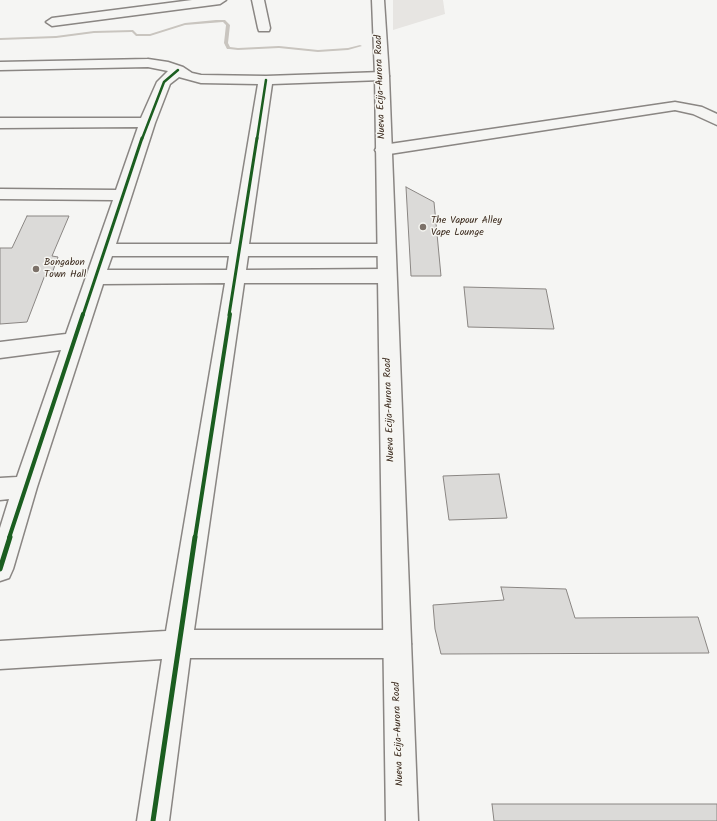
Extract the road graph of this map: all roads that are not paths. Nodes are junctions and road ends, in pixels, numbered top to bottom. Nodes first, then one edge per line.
1 (114, 0) edge
2 (220, 0) edge
3 (258, 0) edge
4 (378, 0) edge
5 (116, 13) junction
6 (52, 22) dead end
7 (264, 28) dead end
8 (0, 66) edge
9 (178, 70) junction
10 (382, 76) junction
11 (266, 80) junction
12 (717, 120) edge
13 (0, 123) edge
14 (147, 123) junction
15 (383, 150) junction
16 (0, 194) edge
17 (123, 195) junction
18 (105, 250) junction
19 (386, 250) junction
20 (239, 251) junction
21 (386, 276) junction
22 (96, 277) junction
23 (237, 278) junction
24 (74, 341) junction
25 (0, 350) edge
26 (25, 487) junction
27 (0, 489) edge
28 (0, 569) edge
29 (178, 644) junction
30 (397, 644) junction
31 (0, 655) edge
32 (153, 821) edge
33 (402, 821) edge

1 - 5 street
2 - 5 street
3 - 7 street
4 - 10 street, Nueva Ecija-Aurora Road
5 - 6 street
8 - 9 street
9 - 11 street
9 - 14 street
10 - 11 street
10 - 15 street, Nueva Ecija-Aurora Road
11 - 20 street
12 - 15 street
13 - 14 street
14 - 17 street
15 - 19 street, Nueva Ecija-Aurora Road
16 - 17 street
17 - 18 street
18 - 20 street
18 - 22 street
19 - 20 street
19 - 21 street, Nueva Ecija-Aurora Road
20 - 23 street
21 - 23 street
21 - 30 street, Nueva Ecija-Aurora Road
22 - 23 street
22 - 24 street
23 - 29 street
24 - 25 street
24 - 26 street
26 - 27 street
26 - 28 street
29 - 30 street
29 - 31 street
29 - 32 street
30 - 33 street, Nueva Ecija-Aurora Road

